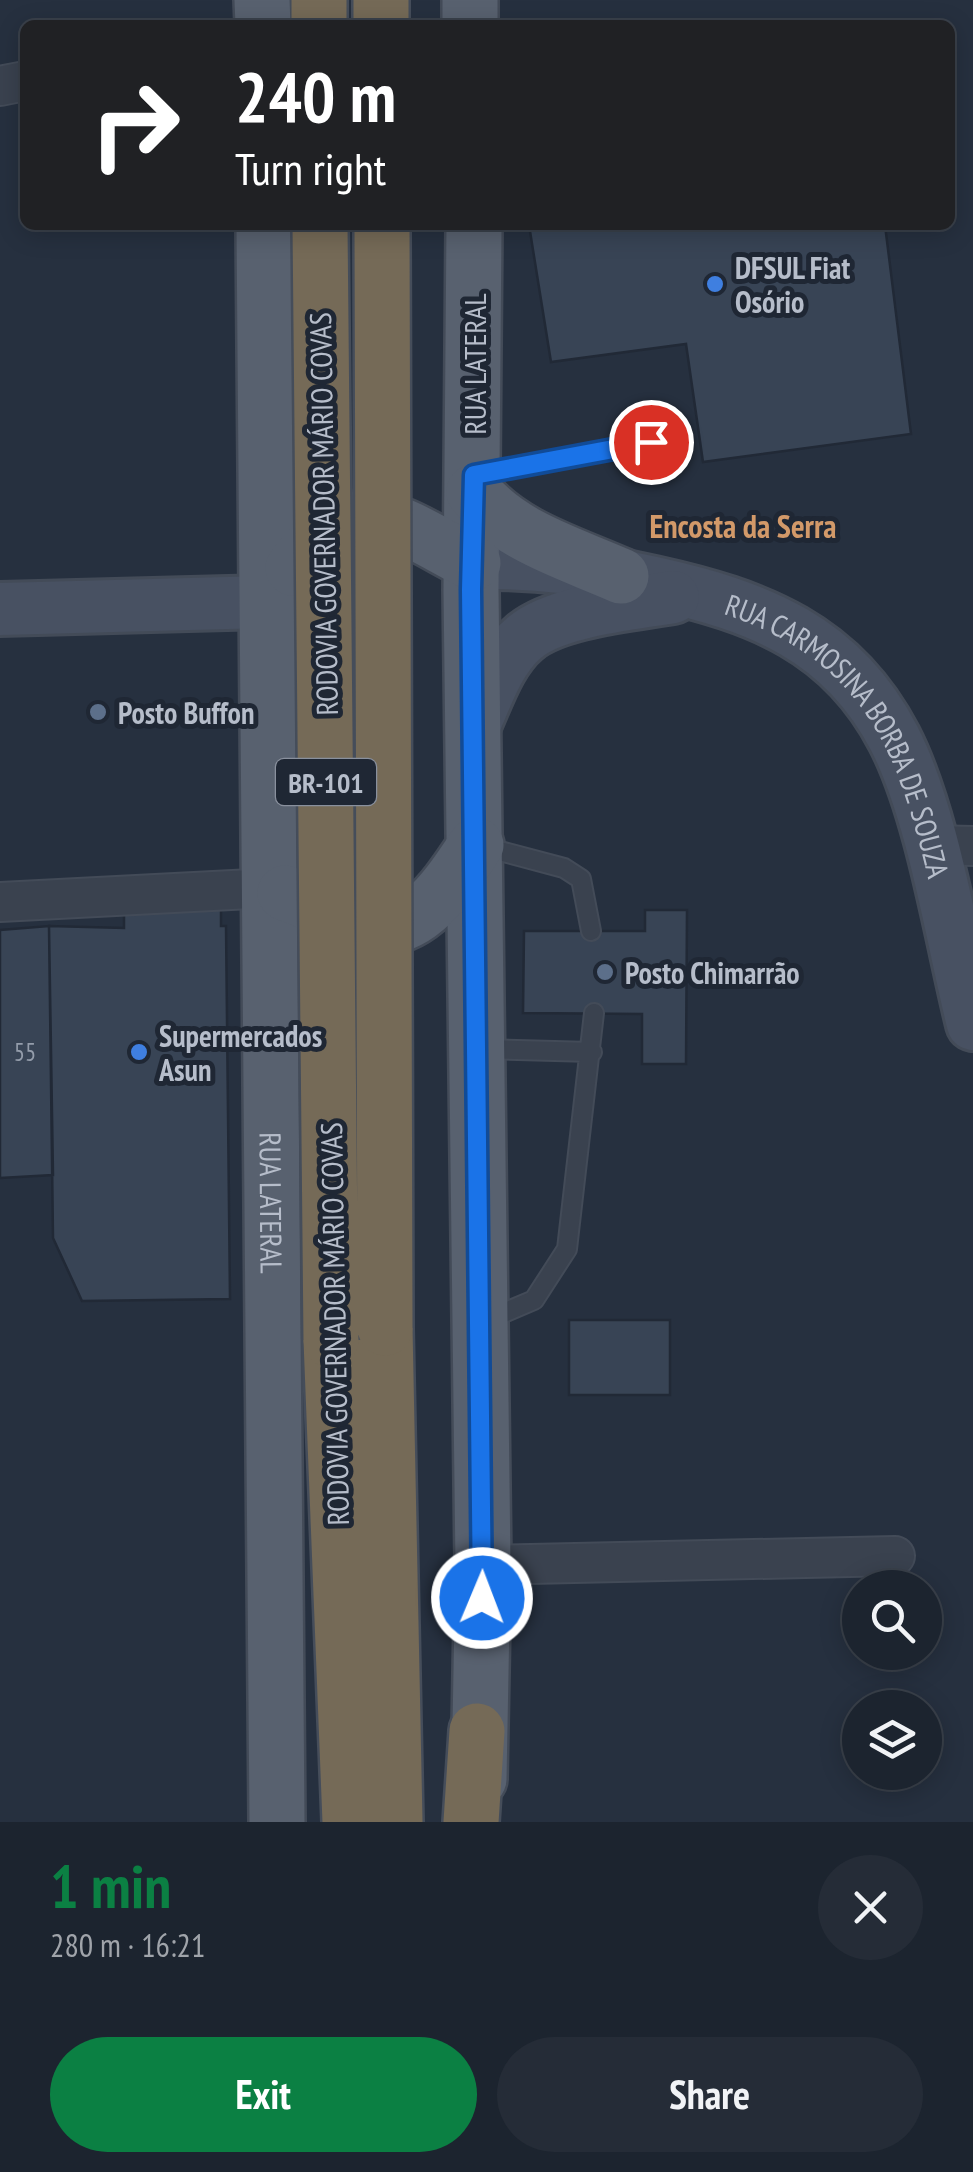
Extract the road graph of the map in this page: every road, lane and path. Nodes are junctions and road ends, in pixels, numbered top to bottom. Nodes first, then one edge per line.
1 (264, 230) edge
2 (320, 230) edge
3 (382, 230) edge
4 (474, 230) edge
5 (651, 442) dead end
6 (474, 484) junction
7 (473, 563) junction
8 (621, 576) junction
9 (699, 593) junction
10 (267, 602) junction
11 (0, 609) edge
12 (474, 725) junction
13 (476, 845) junction
14 (951, 846) edge
15 (272, 888) junction
16 (0, 902) edge
17 (590, 931) dead end
18 (594, 1014) dead end
19 (973, 1024) edge
20 (477, 1049) junction
21 (592, 1052) junction
22 (482, 1322) junction
23 (895, 1556) dead end
24 (484, 1565) junction
25 (477, 1731) junction
26 (277, 1822) edge
27 (350, 1822) edge
28 (394, 1822) edge
29 (471, 1822) edge
30 (480, 1822) edge

1 - 10 main road, RUA LATERAL
2 - 27 highway, RODOVIA GOVERNADOR MÁRIO COVAS / BR-101, bridge
3 - 28 highway, RODOVIA GOVERNADOR MÁRIO COVAS / BR-101, bridge
4 - 6 main road, RUA LATERAL
5 - 6 lane
6 - 7 main road, RUA LATERAL
6 - 8 main road
7 - 8 street, RUA CARMOSINA BORBA DE SOUZA
7 - 10 main road
7 - 12 main road, RUA LATERAL
8 - 9 street, RUA CARMOSINA BORBA DE SOUZA
9 - 12 street
9 - 14 street, RUA CARMOSINA BORBA DE SOUZA
10 - 11 street
10 - 15 main road, RUA LATERAL
12 - 13 main road, RUA LATERAL
13 - 15 main road
13 - 17 lane
13 - 20 main road, RUA LATERAL
14 - 19 street, RUA CARMOSINA BORBA DE SOUZA
15 - 16 street
15 - 26 main road, RUA LATERAL
18 - 21 lane
20 - 21 lane
20 - 22 main road, RUA LATERAL
21 - 22 lane
22 - 24 main road, RUA LATERAL
23 - 24 street
24 - 25 main road, RUA LATERAL
25 - 29 highway
25 - 30 main road, RUA LATERAL

